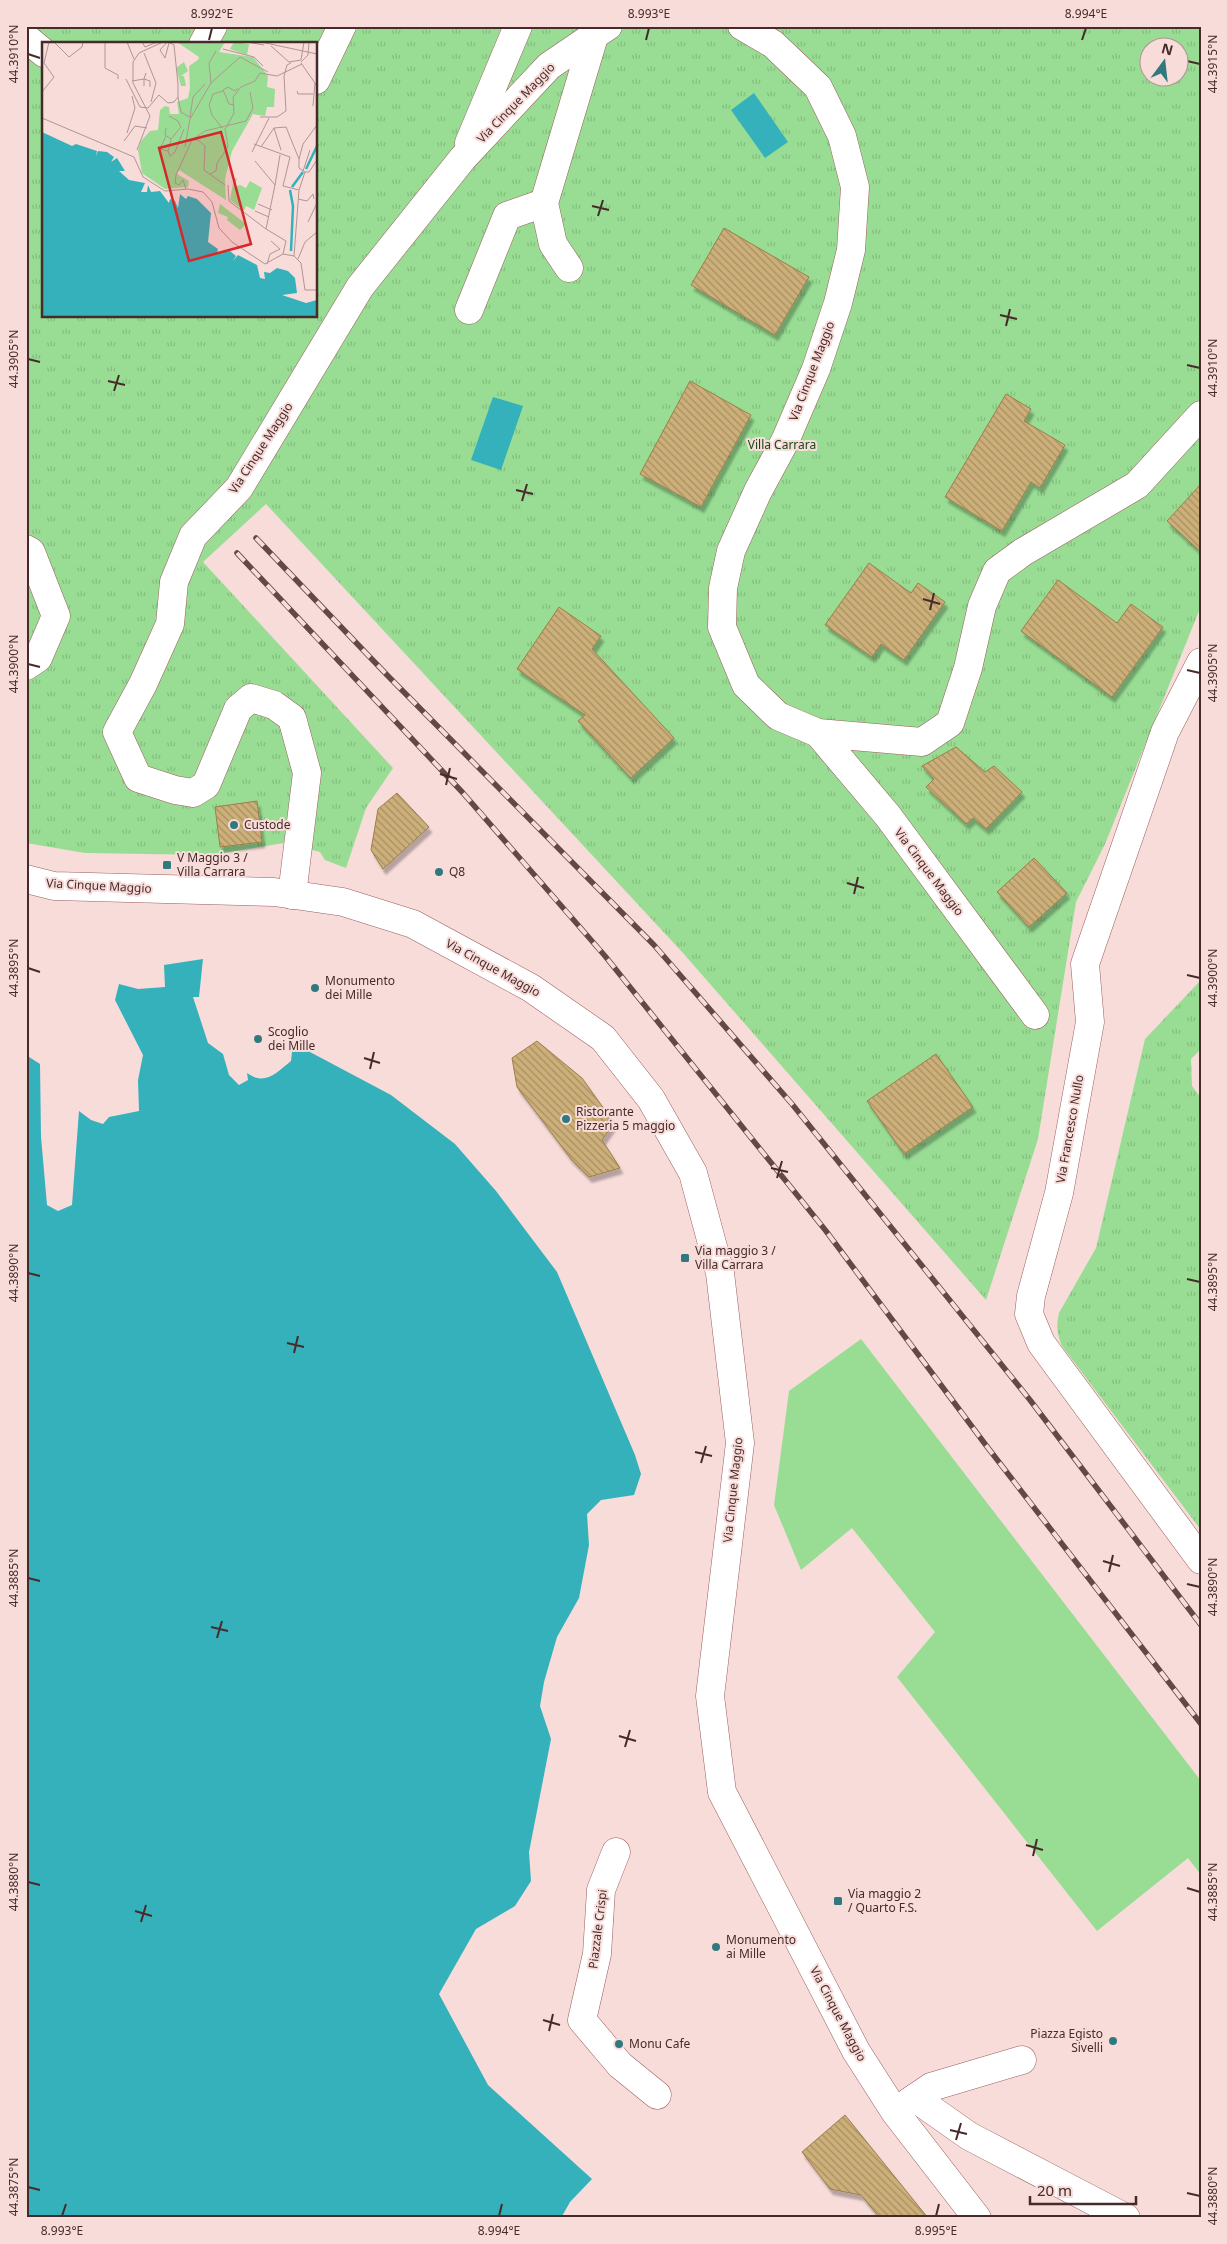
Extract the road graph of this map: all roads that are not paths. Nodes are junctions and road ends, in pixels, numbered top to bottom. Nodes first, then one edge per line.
1 (213, 26) edge
2 (342, 26) edge
3 (518, 26) edge
4 (742, 26) edge
5 (601, 30) edge
6 (26, 38) edge
7 (204, 42) edge
8 (42, 51) edge
9 (318, 76) edge
10 (463, 158) junction
11 (544, 202) junction
12 (569, 268) dead end
13 (469, 310) dead end
14 (1201, 415) edge
15 (26, 549) edge
16 (1201, 662) edge
17 (26, 666) edge
18 (818, 733) junction
19 (26, 879) edge
20 (292, 895) junction
21 (1035, 1015) dead end
22 (1201, 1560) edge
23 (616, 1852) dead end
24 (1022, 2060) dead end
25 (657, 2095) dead end
26 (905, 2105) junction
27 (977, 2218) edge
28 (1126, 2218) edge

1 - 7 street
2 - 9 street
3 - 10 street, Via Cinque Maggio
4 - 18 street, Via Cinque Maggio
5 - 10 street, Via Cinque Maggio
5 - 11 street, Via Cinque Maggio
6 - 8 street
10 - 20 street, Via Cinque Maggio
11 - 12 street, Via Cinque Maggio
11 - 13 street
14 - 18 street, Via Cinque Maggio
15 - 17 street
16 - 22 street, Via Francesco Nullo
18 - 21 street, Via Cinque Maggio
19 - 20 street, Via Cinque Maggio
20 - 26 street, Via Cinque Maggio
23 - 25 street, Piazzale Crispi
24 - 26 street
26 - 27 street, Via Cinque Maggio
26 - 28 street

